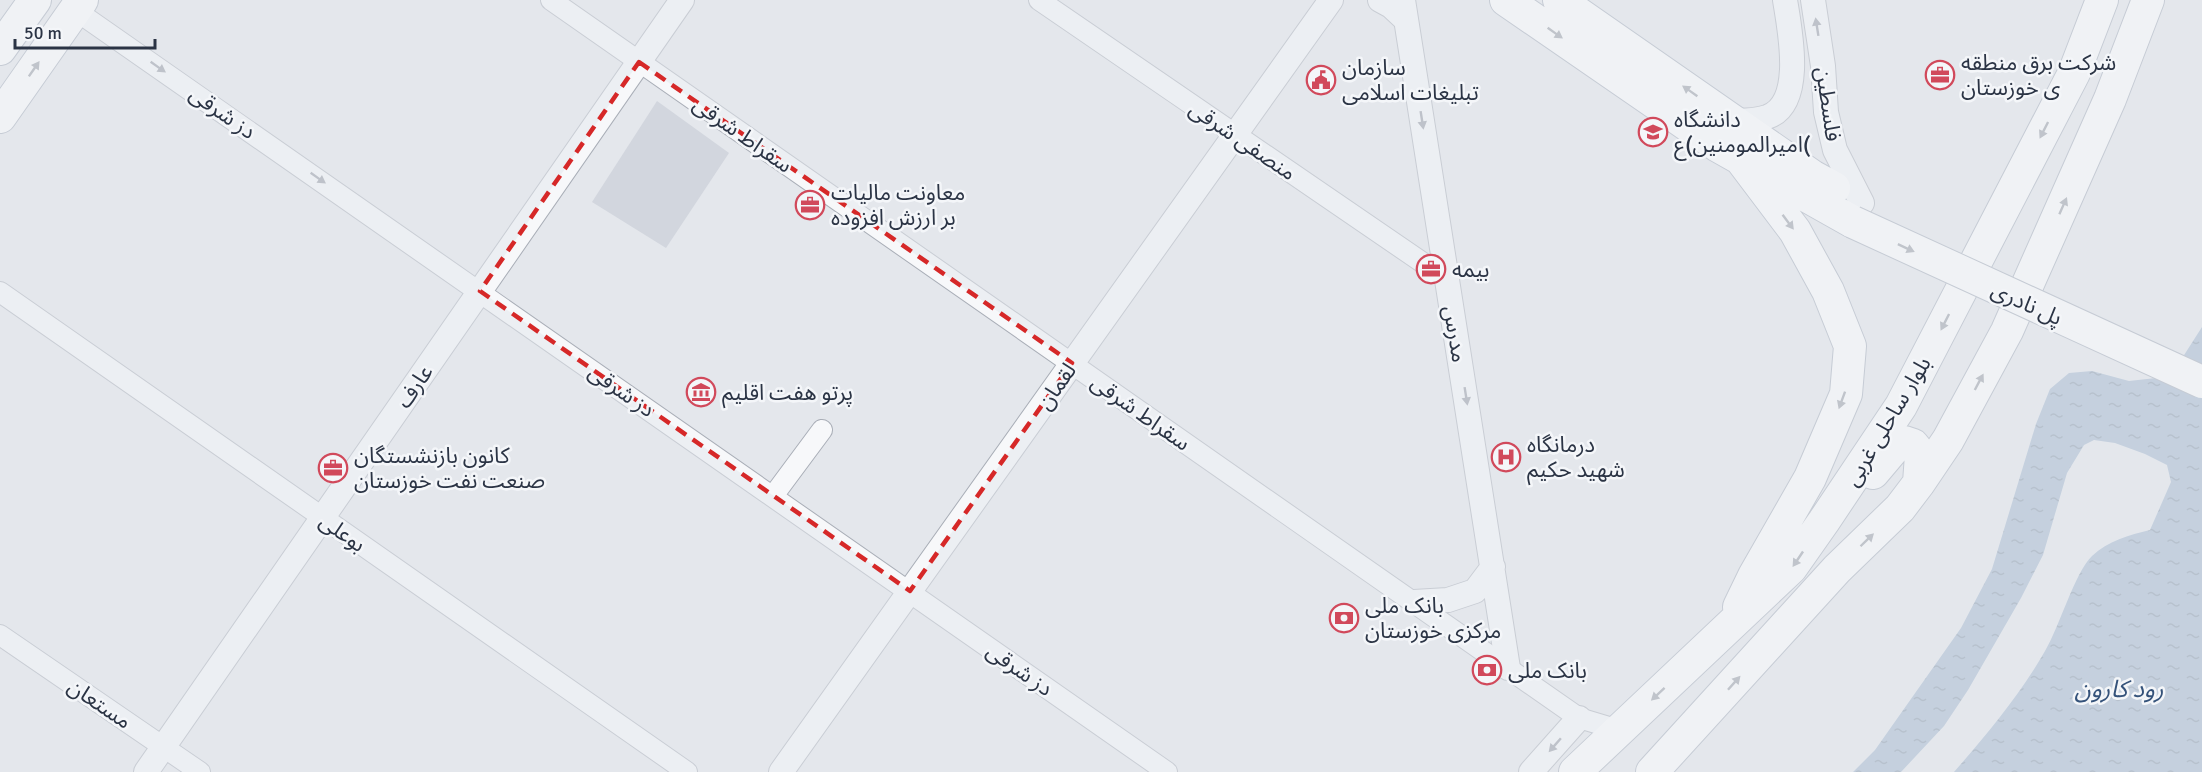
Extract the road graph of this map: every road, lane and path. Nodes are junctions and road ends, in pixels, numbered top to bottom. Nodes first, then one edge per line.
1 (35, 0) edge
2 (551, 0) edge
3 (682, 0) edge
4 (1039, 0) edge
5 (1330, 0) edge
6 (1380, 0) edge
7 (1506, 0) edge
8 (1559, 0) edge
9 (1785, 0) edge
10 (1813, 0) edge
11 (2102, 0) edge
12 (2148, 0) edge
13 (78, 5) edge
14 (1404, 10) edge
15 (0, 49) edge
16 (639, 62) junction
17 (1823, 66) junction
18 (1793, 68) junction
19 (0, 117) edge
20 (1734, 122) junction
21 (1235, 134) junction
22 (1740, 159) junction
23 (1857, 213) junction
24 (1448, 280) junction
25 (480, 291) junction
26 (0, 292) edge
27 (2202, 361) edge
28 (1071, 363) junction
29 (2202, 382) edge
30 (822, 430) dead end
31 (1919, 483) junction
32 (774, 496) junction
33 (322, 518) junction
34 (1824, 521) junction
35 (1493, 567) junction
36 (910, 591) junction
37 (1414, 602) junction
38 (1730, 626) junction
39 (0, 635) edge
40 (1508, 668) junction
41 (1579, 718) junction
42 (1619, 730) junction
43 (163, 747) junction
44 (1656, 769) edge
45 (146, 772) edge
46 (200, 772) edge
47 (687, 772) edge
48 (781, 772) edge
49 (1167, 772) edge
50 (1531, 772) edge
51 (1575, 772) edge

1 - 15 main road
2 - 16 street, سقراط شرقی
3 - 16 street, عارف
4 - 21 street, منصفی شرقی
5 - 21 street, لقمان
6 - 14 street
7 -> 22 main road
20 -> 8 main road
9 - 18 street, فلسطین
17 -> 10 street, فلسطین
11 -> 34 main road, بلوار ساحلی غربی
31 -> 12 main road
19 -> 13 main road
13 -> 25 street, دز شرقی
14 -> 24 street, مدرس
16 - 25 street, عارف
16 - 28 street, سقراط شرقی
17 - 18 street
17 - 23 street, فلسطین
18 - 20 street, فلسطین
20 - 23 main road
21 - 24 street, منصفی شرقی
21 - 28 street, لقمان
22 - 23 main road
22 -> 38 main road
23 - 27 main road, پل نادری
23 -> 29 main road, پل نادری, bridge
24 -> 35 street, مدرس
25 - 32 street, دز شرقی
25 - 33 street, عارف
26 - 33 street, بوعلی
28 - 36 street, لقمان
28 - 37 street, سقراط شرقی
30 - 32 street
31 - 34 main road
44 -> 31 main road
32 - 36 street, دز شرقی
33 - 43 street, عارف
33 - 47 street, بوعلی
34 -> 38 main road, بلوار ساحلی غربی
35 - 37 street
35 - 40 street, مدرس
36 - 48 street, لقمان
36 - 49 street, دز شرقی
37 - 40 street, سقراط شرقی
38 -> 42 main road, بلوار ساحلی غربی
39 - 43 street, مستعان
40 - 41 street, سقراط شرقی
41 - 42 street, سقراط شرقی
41 -> 50 street
42 - 51 main road, بلوار ساحلی غربی
43 - 45 street, عارف
43 - 46 street, مستعان

